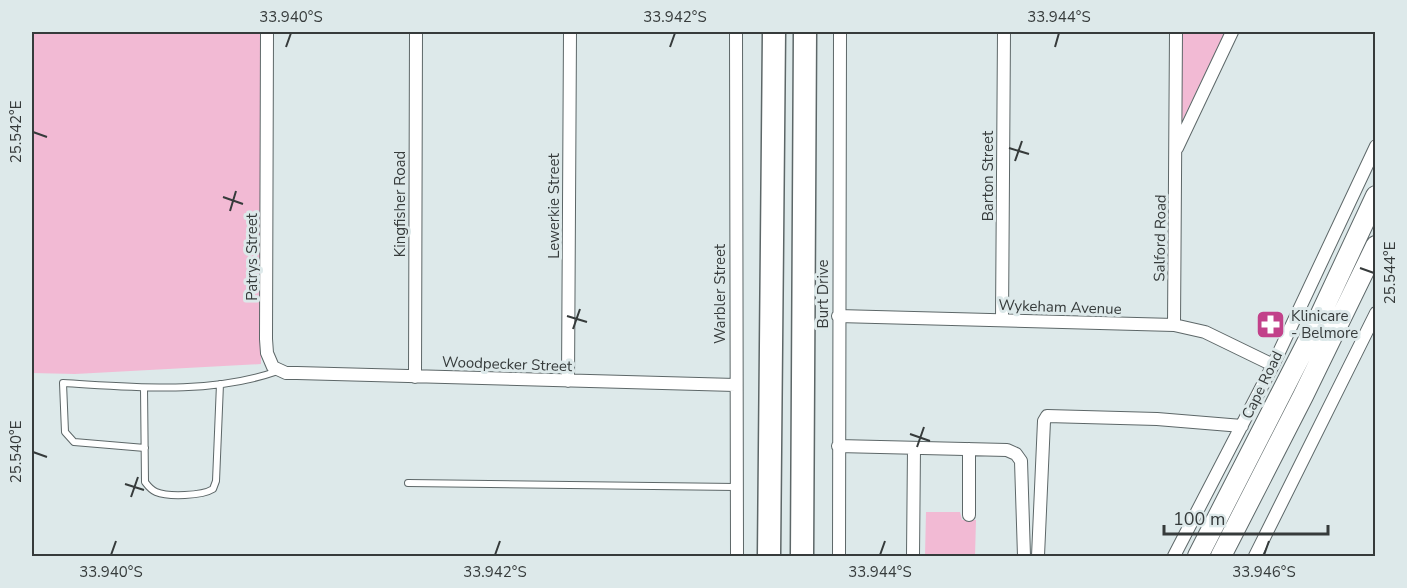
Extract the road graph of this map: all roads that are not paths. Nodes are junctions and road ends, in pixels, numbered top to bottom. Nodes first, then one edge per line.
1 (267, 32) edge
2 (416, 32) edge
3 (570, 32) edge
4 (736, 32) edge
5 (774, 32) edge
6 (805, 32) edge
7 (840, 32) edge
8 (1004, 32) edge
9 (1176, 32) edge
10 (1232, 32) edge
11 (1376, 146) edge
12 (1175, 152) junction
13 (1376, 196) edge
14 (1376, 246) edge
15 (1376, 313) edge
16 (838, 316) junction
17 (1002, 320) junction
18 (1174, 326) junction
19 (1273, 365) junction
20 (278, 370) junction
21 (1291, 374) junction
22 (415, 377) junction
23 (568, 381) junction
24 (1310, 383) junction
25 (220, 384) junction
26 (735, 385) junction
27 (144, 388) junction
28 (1242, 426) junction
29 (838, 446) junction
30 (145, 448) junction
31 (914, 448) junction
32 (969, 449) junction
33 (408, 483) dead end
34 (736, 487) junction
35 (969, 515) dead end
36 (737, 556) edge
37 (769, 556) edge
38 (802, 556) edge
39 (839, 556) edge
40 (913, 556) edge
41 (1024, 556) edge
42 (1038, 556) edge
43 (1174, 556) edge
44 (1198, 556) edge
45 (1221, 556) edge
46 (1255, 556) edge

1 - 20 street, Patrys Street
2 - 22 street, Kingfisher Road
3 - 23 street, Lewerkie Street
4 - 26 street, Warbler Street
5 - 37 highway
6 - 38 highway
7 - 16 street, Burt Drive
8 - 17 street, Barton Street
9 - 12 street, Salford Road
10 - 12 street, Salford Road
11 - 19 street, Cape Road
12 - 18 street, Salford Road
13 - 21 main road, Cape Road
14 - 24 main road
15 - 46 street
16 - 17 street, Wykeham Avenue
16 - 29 street, Burt Drive
17 - 18 street, Wykeham Avenue
18 - 19 street, Wykeham Avenue
19 - 28 street, Cape Road
20 - 22 street, Woodpecker Street
20 - 25 lane
21 - 24 main road
21 - 44 main road, Cape Road
22 - 23 street, Woodpecker Street
23 - 26 street, Woodpecker Street
24 - 45 main road
25 - 27 lane
25 - 30 lane
26 - 34 street, Warbler Street
27 - 30 lane
27 - 30 lane
28 - 42 street
28 - 43 street, Cape Road
29 - 31 street
29 - 39 street, Burt Drive
31 - 32 street
31 - 40 street
32 - 35 street
32 - 41 street
33 - 34 lane
34 - 36 street, Warbler Street

